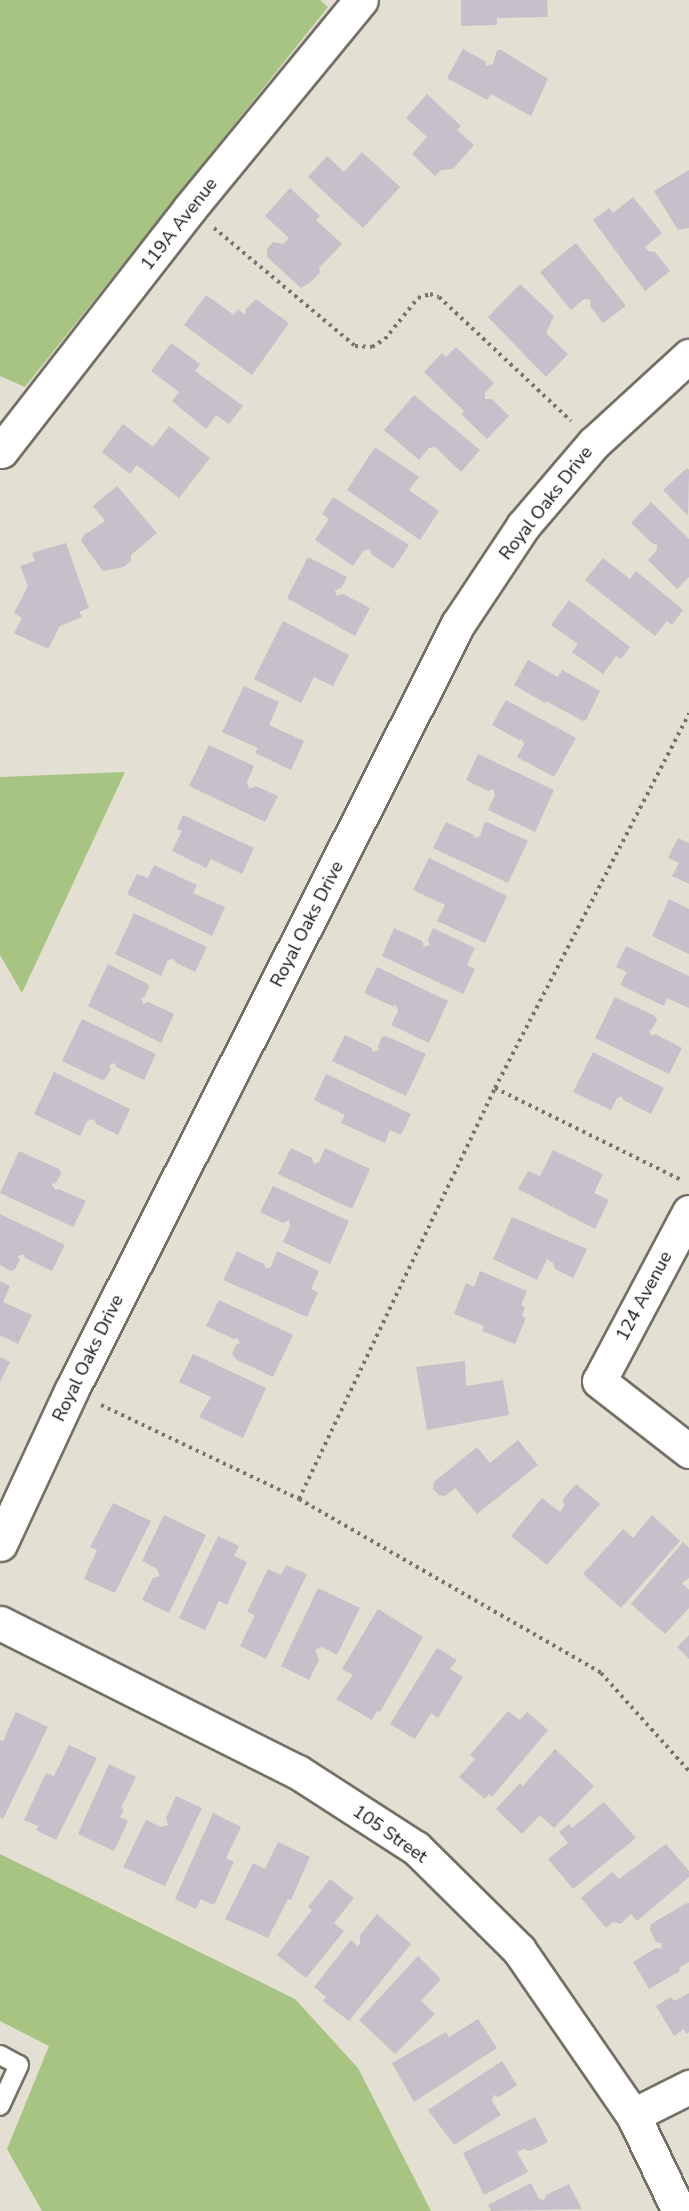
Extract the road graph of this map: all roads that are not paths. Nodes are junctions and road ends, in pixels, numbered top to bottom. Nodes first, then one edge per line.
1 (361, 0) edge
2 (689, 356) edge
3 (1, 449) edge
4 (689, 1212) edge
5 (689, 1451) edge
6 (0, 1544) edge
7 (0, 1623) edge
8 (0, 2055) edge
9 (689, 2087) edge
10 (0, 2106) edge
11 (633, 2115) junction
12 (679, 2211) edge

1 - 3 street, 119A Avenue
2 - 6 street, Royal Oaks Drive
4 - 5 street, 124 Avenue
7 - 11 street, 105 Street
8 - 10 lane
9 - 11 street
11 - 12 street, 105 Street

